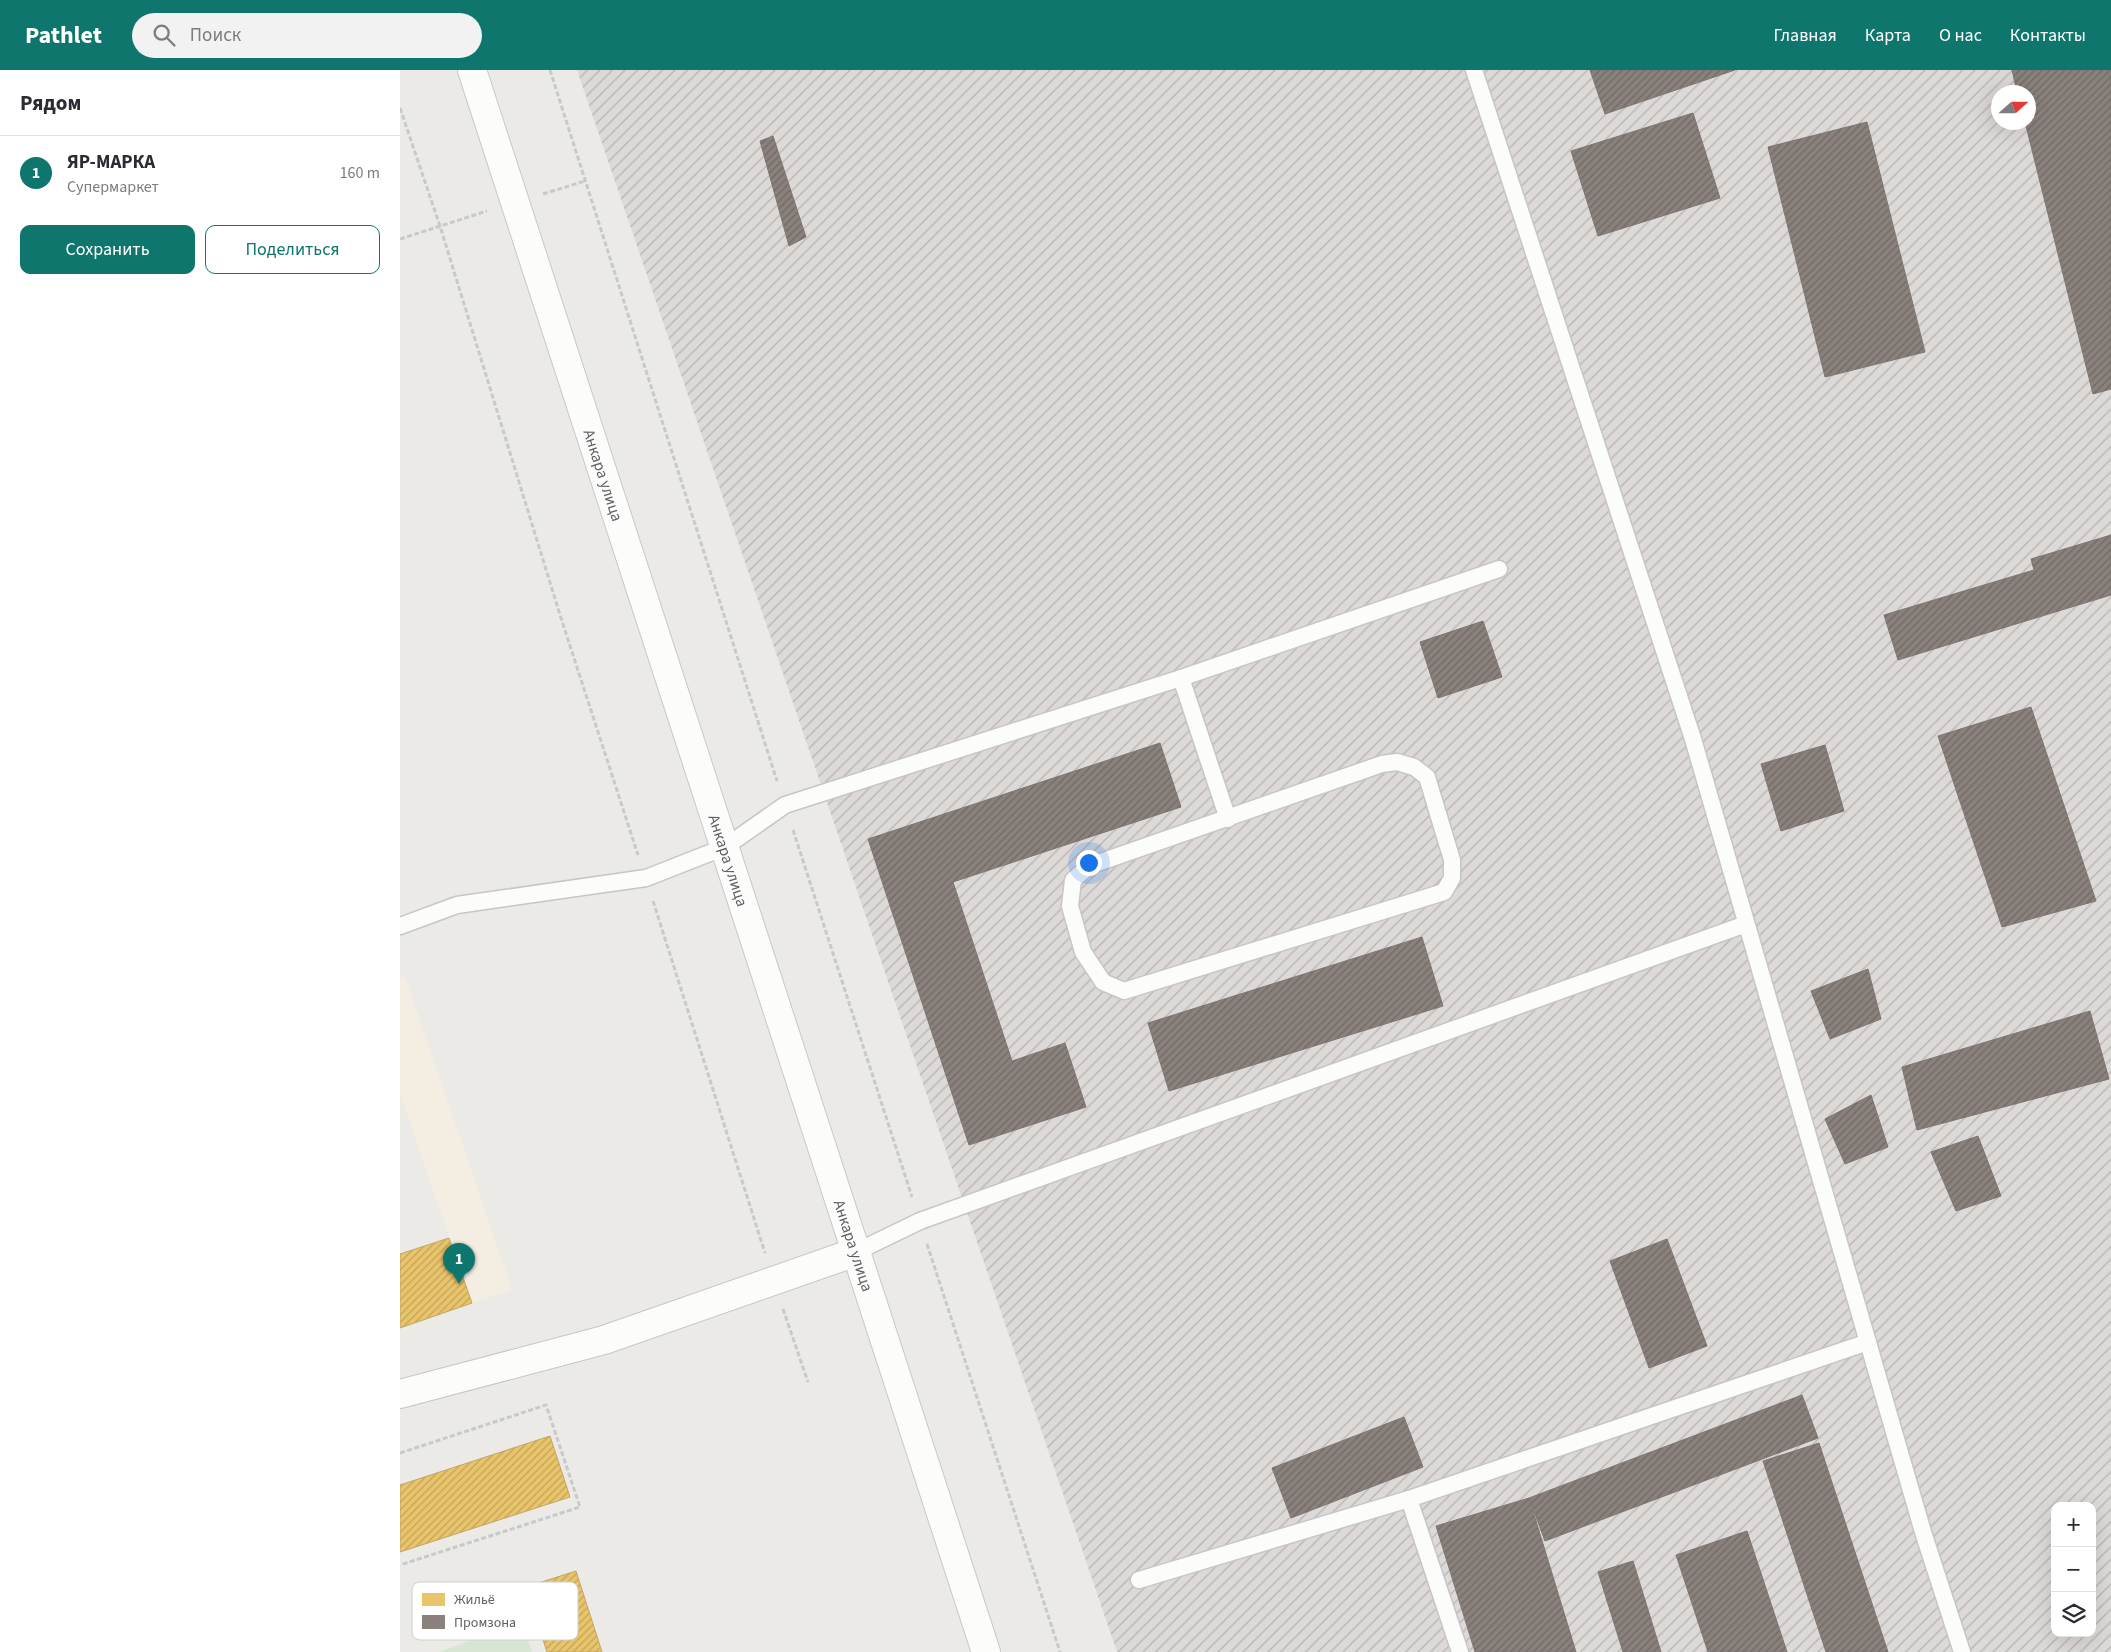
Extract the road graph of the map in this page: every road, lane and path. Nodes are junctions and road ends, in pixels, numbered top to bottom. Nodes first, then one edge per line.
1 (472, 70) edge
2 (550, 70) edge
3 (1474, 70) edge
4 (400, 108) edge
5 (1499, 569) dead end
6 (1181, 678) junction
7 (785, 805) junction
8 (1228, 819) junction
9 (724, 847) junction
10 (646, 878) junction
11 (1746, 924) junction
12 (400, 926) edge
13 (920, 1221) junction
14 (856, 1252) junction
15 (773, 1280) junction
16 (1868, 1342) junction
17 (808, 1382) dead end
18 (400, 1394) edge
19 (400, 1454) edge
20 (1409, 1499) junction
21 (400, 1565) edge
22 (1139, 1580) dead end
23 (986, 1652) edge
24 (1060, 1652) edge
25 (1460, 1652) edge
26 (1962, 1652) edge

1 - 9 main road, Анкара улица
2 - 7 path
3 - 11 lane
4 - 10 path
5 - 6 lane
6 - 7 lane
6 - 8 lane
7 - 9 lane
7 - 13 path
8 - 8 lane
9 - 10 lane
9 - 14 main road, Анкара улица
10 - 12 lane
10 - 15 path
11 - 13 lane
11 - 16 lane
13 - 14 lane
13 - 24 path
14 - 15 main road
14 - 23 main road, Анкара улица
15 - 17 path
15 - 18 main road
16 - 20 lane
16 - 26 lane
19 - 21 path
20 - 22 lane
20 - 25 lane

